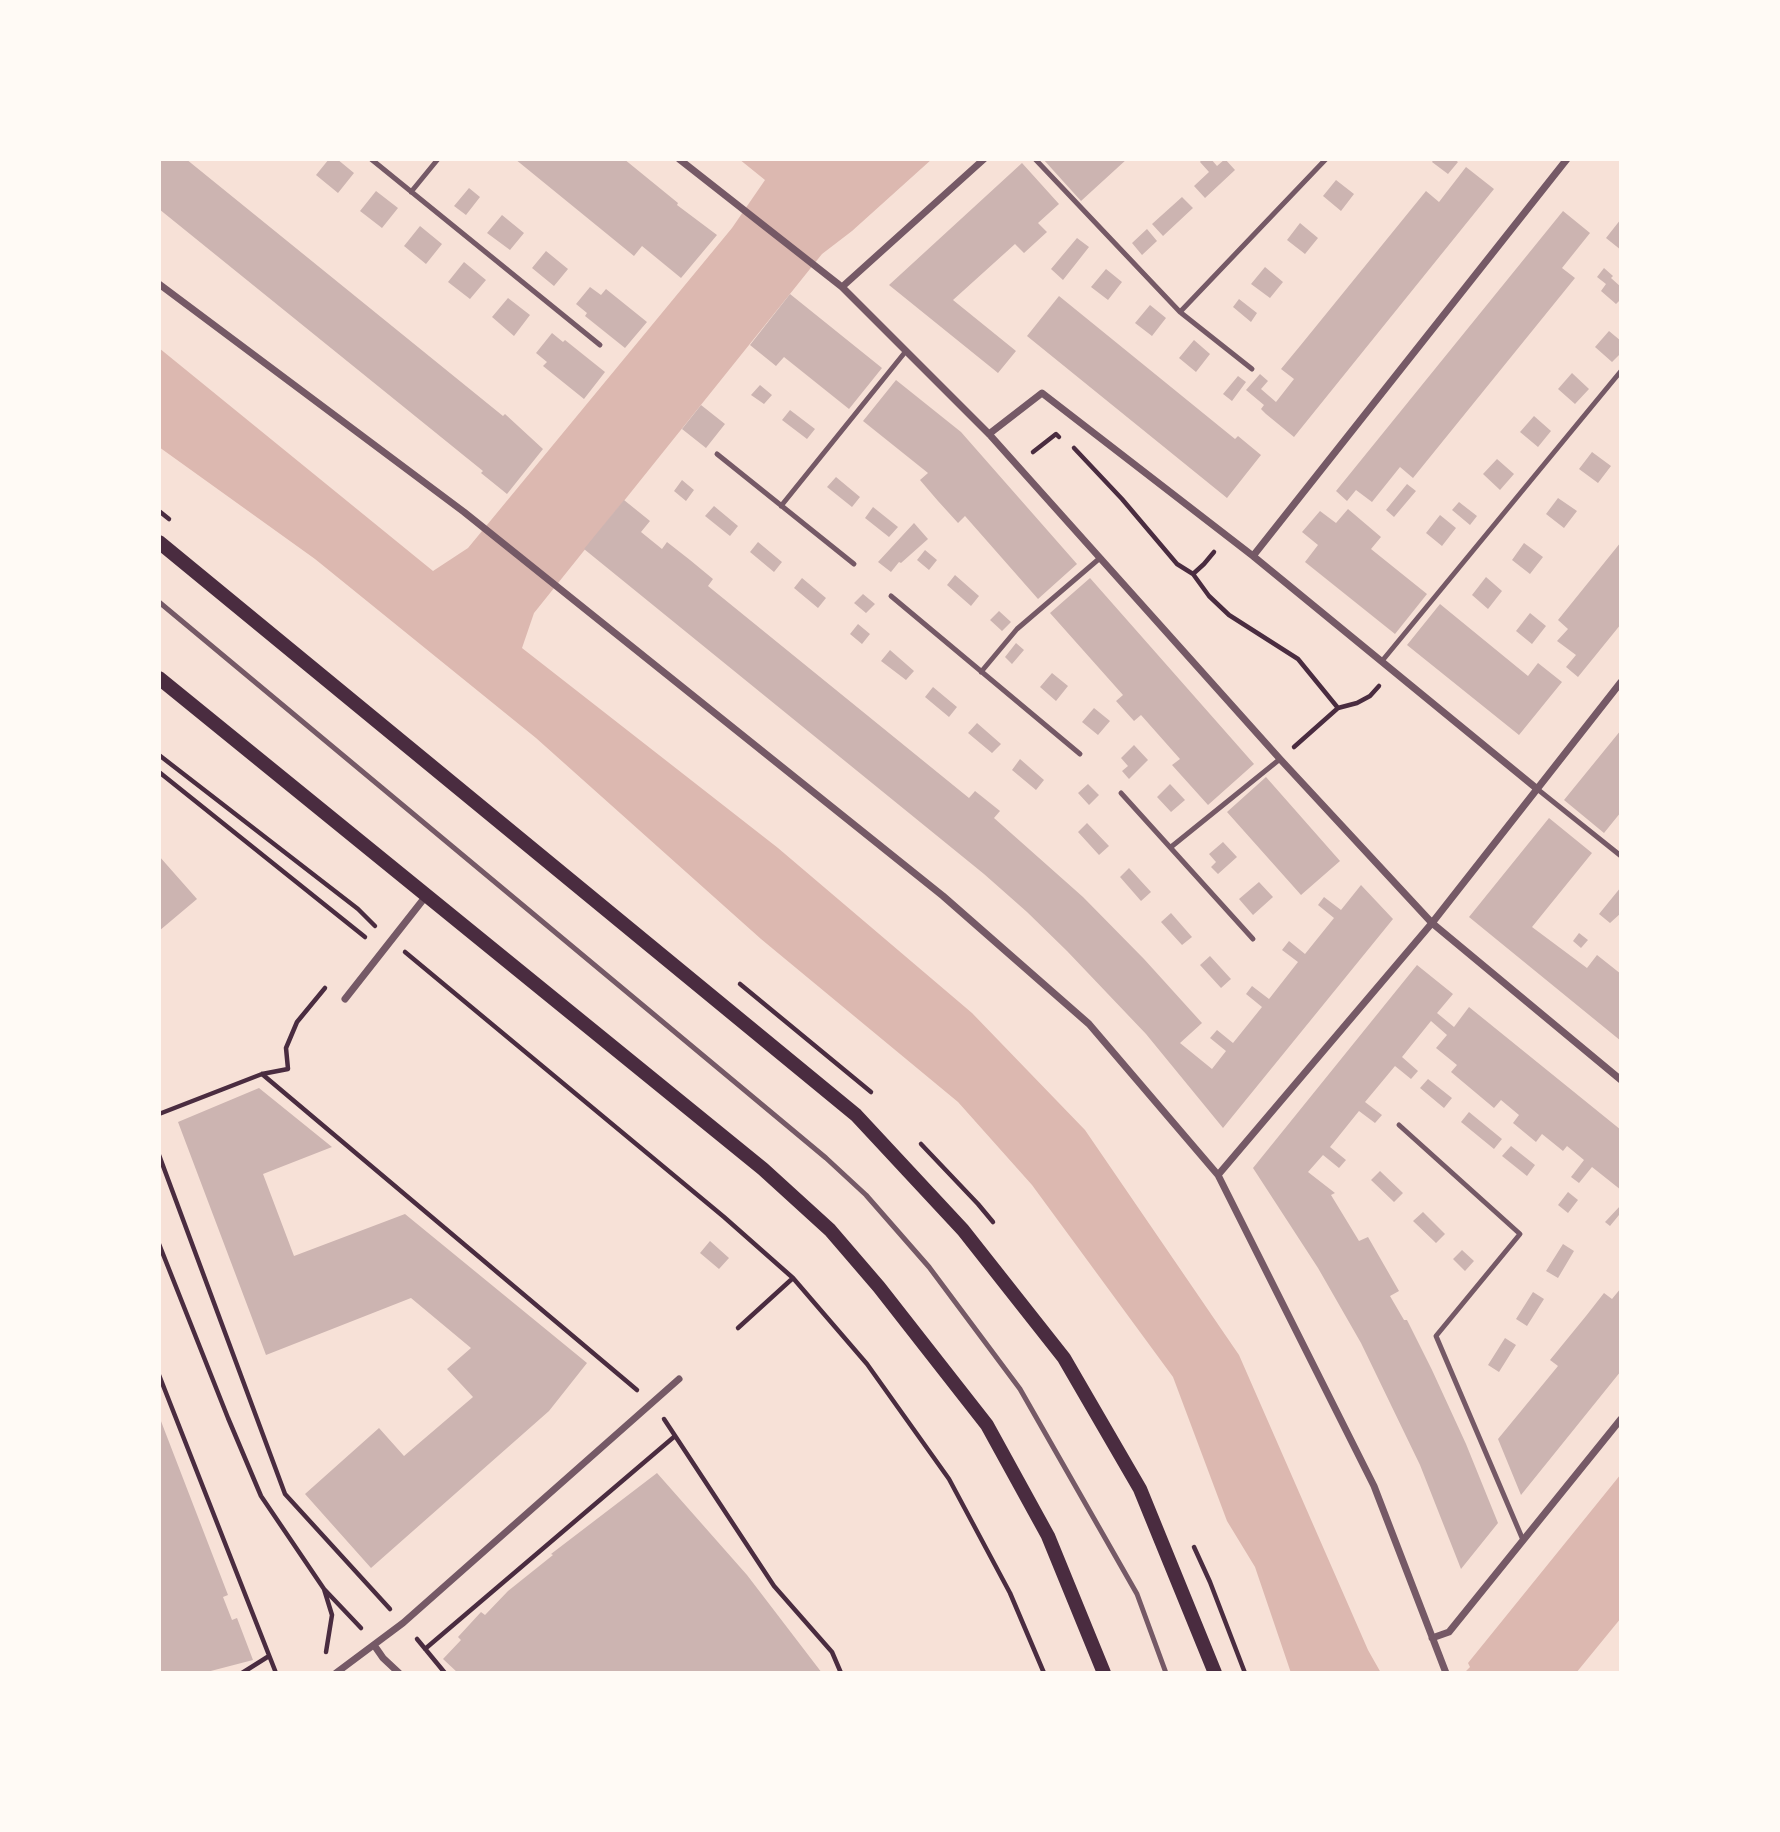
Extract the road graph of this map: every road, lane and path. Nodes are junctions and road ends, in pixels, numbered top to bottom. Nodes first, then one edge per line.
1 (371, 159) edge
2 (438, 159) edge
3 (680, 159) edge
4 (984, 159) edge
5 (1035, 159) edge
6 (1326, 159) edge
7 (1567, 159) edge
8 (411, 192) junction
9 (159, 284) edge
10 (842, 286) junction
11 (1180, 312) junction
12 (600, 345) dead end
13 (906, 351) junction
14 (1252, 369) dead end
15 (1621, 371) edge
16 (989, 434) junction
17 (1064, 440) dead end
18 (1073, 446) dead end
19 (717, 454) dead end
20 (1016, 464) junction
21 (781, 506) junction
22 (1227, 536) junction
23 (159, 542) edge
24 (1254, 556) junction
25 (1100, 558) junction
26 (854, 564) dead end
27 (1192, 574) junction
28 (891, 596) dead end
29 (159, 602) edge
30 (1382, 661) junction
31 (1393, 671) junction
32 (981, 672) junction
33 (159, 678) edge
34 (1621, 682) edge
35 (1338, 708) junction
36 (1080, 754) dead end
37 (159, 755) edge
38 (1280, 759) junction
39 (159, 772) edge
40 (1536, 788) junction
41 (1121, 793) dead end
42 (1171, 847) junction
43 (1621, 856) edge
44 (426, 895) junction
45 (1432, 923) junction
46 (365, 937) dead end
47 (1254, 939) dead end
48 (391, 940) junction
49 (331, 981) dead end
50 (345, 999) dead end
51 (262, 1074) junction
52 (1621, 1080) edge
53 (159, 1114) edge
54 (1399, 1125) dead end
55 (159, 1156) edge
56 (1218, 1175) junction
57 (159, 1244) edge
58 (793, 1278) junction
59 (738, 1328) dead end
60 (159, 1375) edge
61 (679, 1379) dead end
62 (652, 1403) junction
63 (1621, 1419) edge
64 (675, 1436) junction
65 (1523, 1540) junction
66 (324, 1589) junction
67 (403, 1623) junction
68 (1432, 1638) junction
69 (374, 1645) junction
70 (425, 1649) junction
71 (269, 1656) junction
72 (324, 1661) dead end
73 (242, 1673) edge
74 (276, 1673) edge
75 (336, 1673) edge
76 (399, 1673) edge
77 (445, 1673) edge
78 (841, 1673) edge
79 (1044, 1673) edge
80 (1104, 1673) edge
81 (1166, 1673) edge
82 (1215, 1673) edge
83 (1446, 1673) edge

1 - 8 lane
2 - 8 lane
3 - 10 street
4 - 10 street
5 - 11 lane
6 - 11 lane
7 - 24 street
8 - 12 lane
9 - 56 street
10 - 13 street
11 - 14 lane
13 - 16 street
13 - 21 lane
15 - 30 lane
16 - 20 street
16 - 22 street
17 - 20 path
18 - 27 path
19 - 21 lane
20 - 25 street
21 - 26 lane
22 - 24 street
22 - 27 path
23 - 82 main road
24 - 30 street
25 - 32 lane
25 - 38 street
27 - 35 path
28 - 32 lane
29 - 81 lane
30 - 31 street
31 - 35 path
31 - 40 street
32 - 36 lane
33 - 44 main road
34 - 40 street
35 - 38 path
37 - 48 path
38 - 42 lane
38 - 45 street
39 - 46 path
40 - 43 lane
40 - 45 street
41 - 42 lane
42 - 47 lane
44 - 48 street
44 - 80 main road
45 - 52 street
45 - 56 street
48 - 50 street
48 - 58 path
49 - 51 path
51 - 53 path
51 - 62 path
54 - 65 lane
55 - 67 path
56 - 68 street
57 - 66 path
58 - 59 path
58 - 79 path
60 - 71 path
61 - 62 street
62 - 64 path
62 - 67 street
63 - 65 street
64 - 70 path
64 - 78 path
65 - 68 street
66 - 69 path
66 - 72 path
67 - 69 street
67 - 70 path
68 - 83 street
69 - 75 street
69 - 76 street
70 - 77 path
71 - 73 path
71 - 74 path

